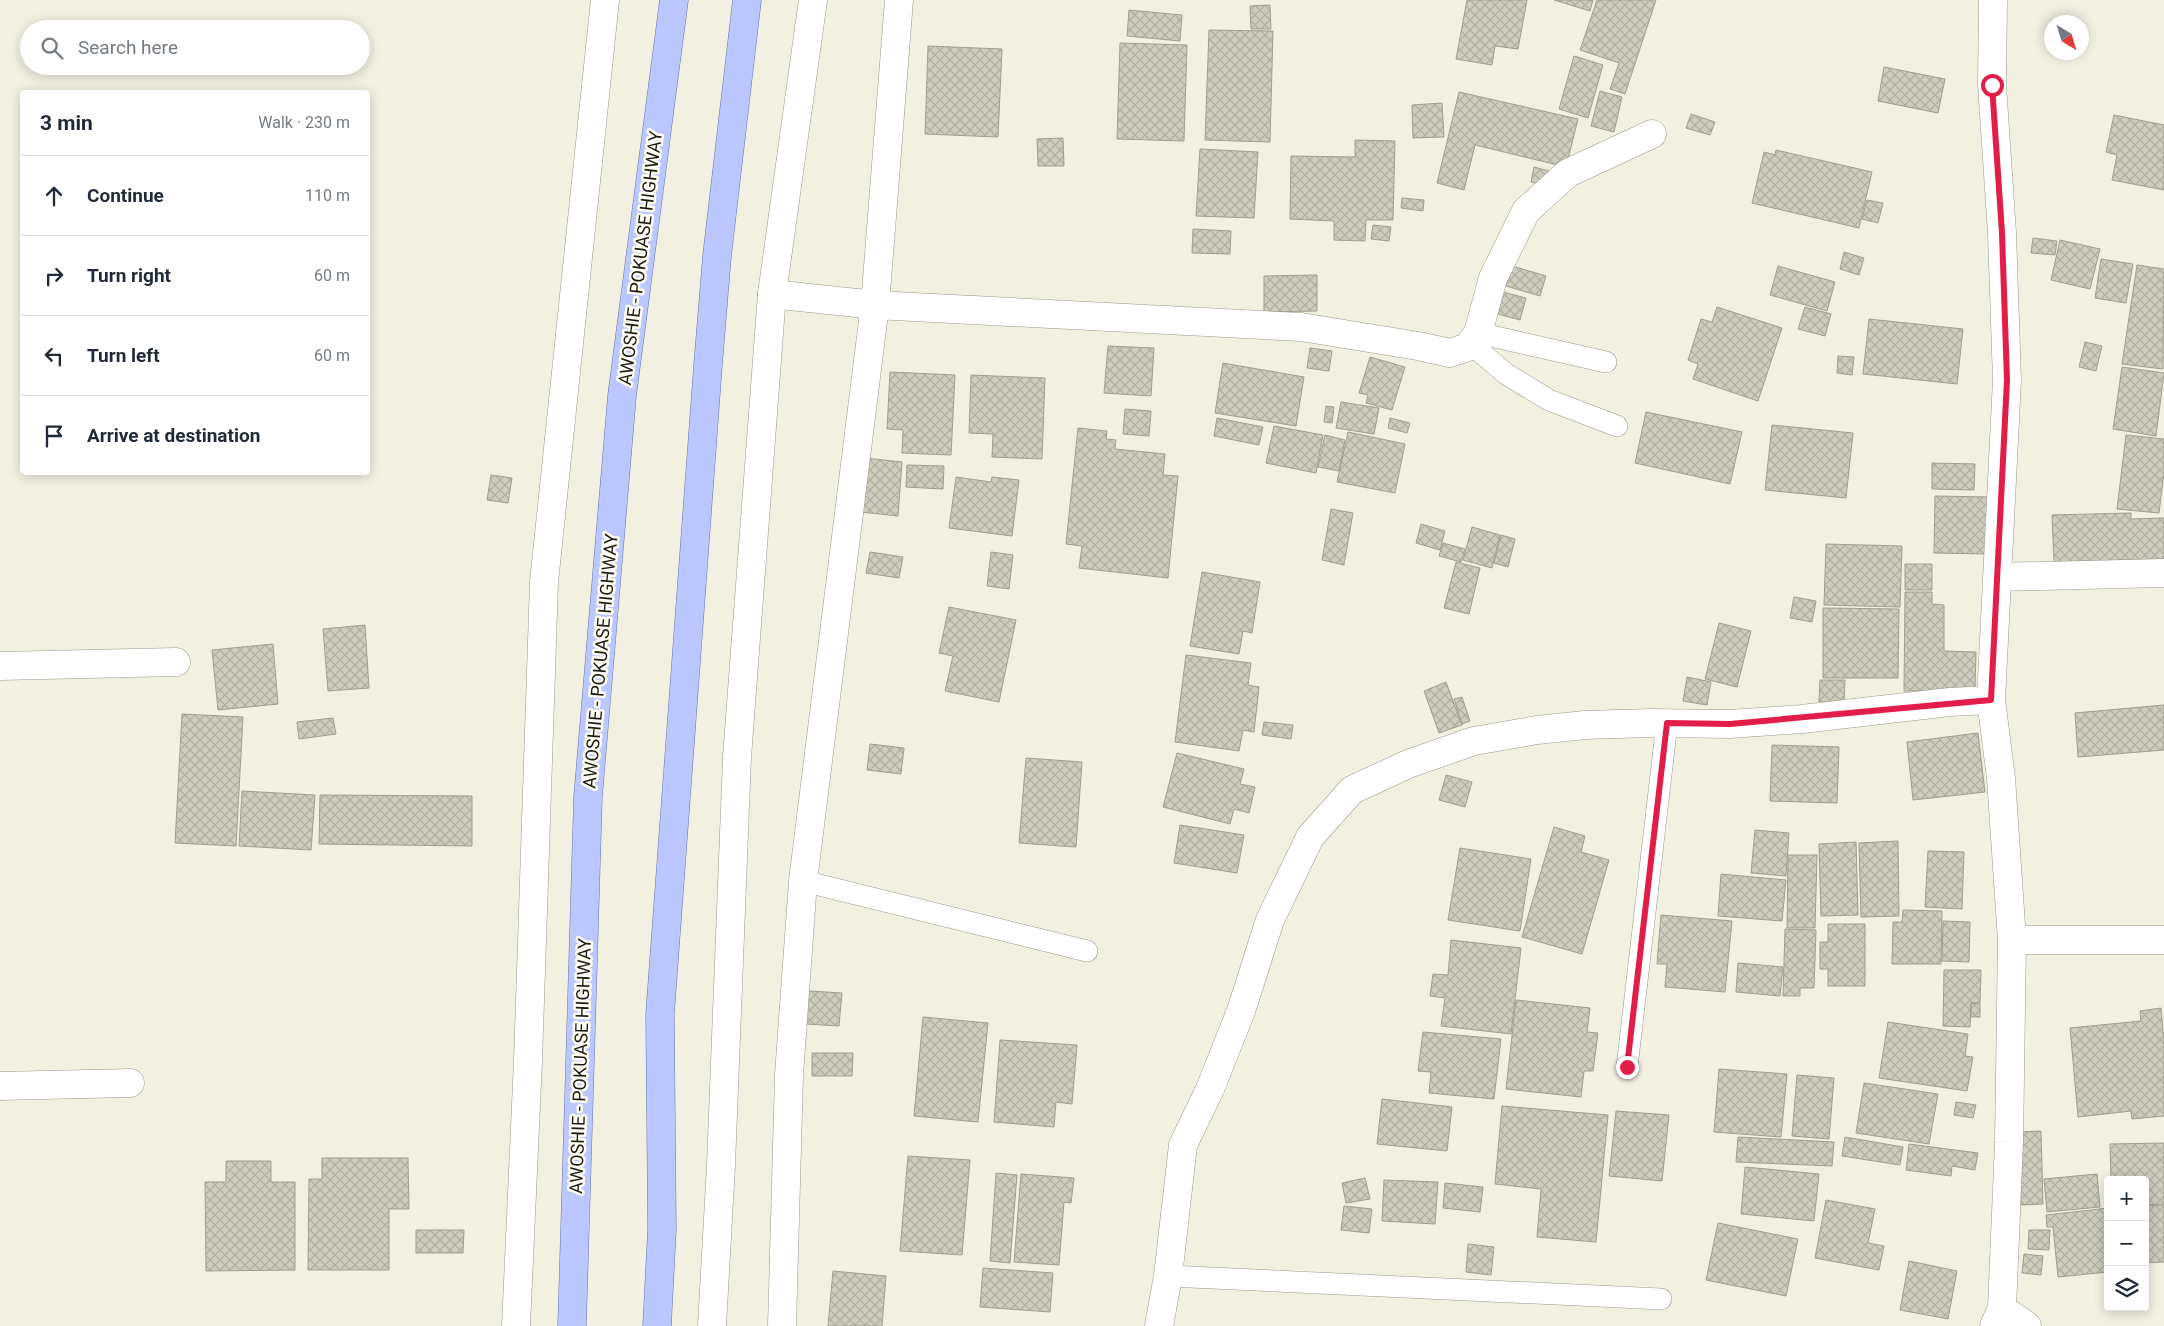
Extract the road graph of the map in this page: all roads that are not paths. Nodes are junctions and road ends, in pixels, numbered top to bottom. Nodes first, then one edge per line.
1 (605, 0) edge
2 (674, 0) edge
3 (746, 0) edge
4 (813, 0) edge
5 (899, 0) edge
6 (1993, 0) edge
7 (1652, 134) dead end
8 (772, 294) junction
9 (875, 305) junction
10 (1474, 338) junction
11 (1606, 362) dead end
12 (1617, 426) dead end
13 (2164, 573) edge
14 (1998, 577) junction
15 (176, 662) dead end
16 (0, 666) edge
17 (1991, 700) junction
18 (1667, 723) junction
19 (803, 881) junction
20 (2012, 940) junction
21 (2164, 940) edge
22 (1087, 951) dead end
23 (1627, 1067) dead end
24 (130, 1083) dead end
25 (0, 1086) edge
26 (1168, 1276) junction
27 (1661, 1299) dead end
28 (1998, 1317) edge
29 (516, 1326) edge
30 (572, 1326) edge
31 (657, 1326) edge
32 (712, 1326) edge
33 (782, 1326) edge
34 (1159, 1326) edge
35 (2027, 1326) edge

1 - 29 street
2 - 30 main road, AWOSHIE - POKUASE HIGHWAY
3 - 31 main road
4 - 8 street
5 - 9 street
6 - 14 street
7 - 10 street
8 - 9 street
8 - 32 street
9 - 10 street
9 - 19 street
10 - 11 lane
10 - 12 lane
13 - 14 street
14 - 17 street
15 - 16 street
17 - 18 street
17 - 20 street
18 - 23 lane
18 - 26 street
19 - 22 lane
19 - 33 street
20 - 21 street
20 - 28 street
24 - 25 street
26 - 27 lane
26 - 34 street
28 - 35 street

